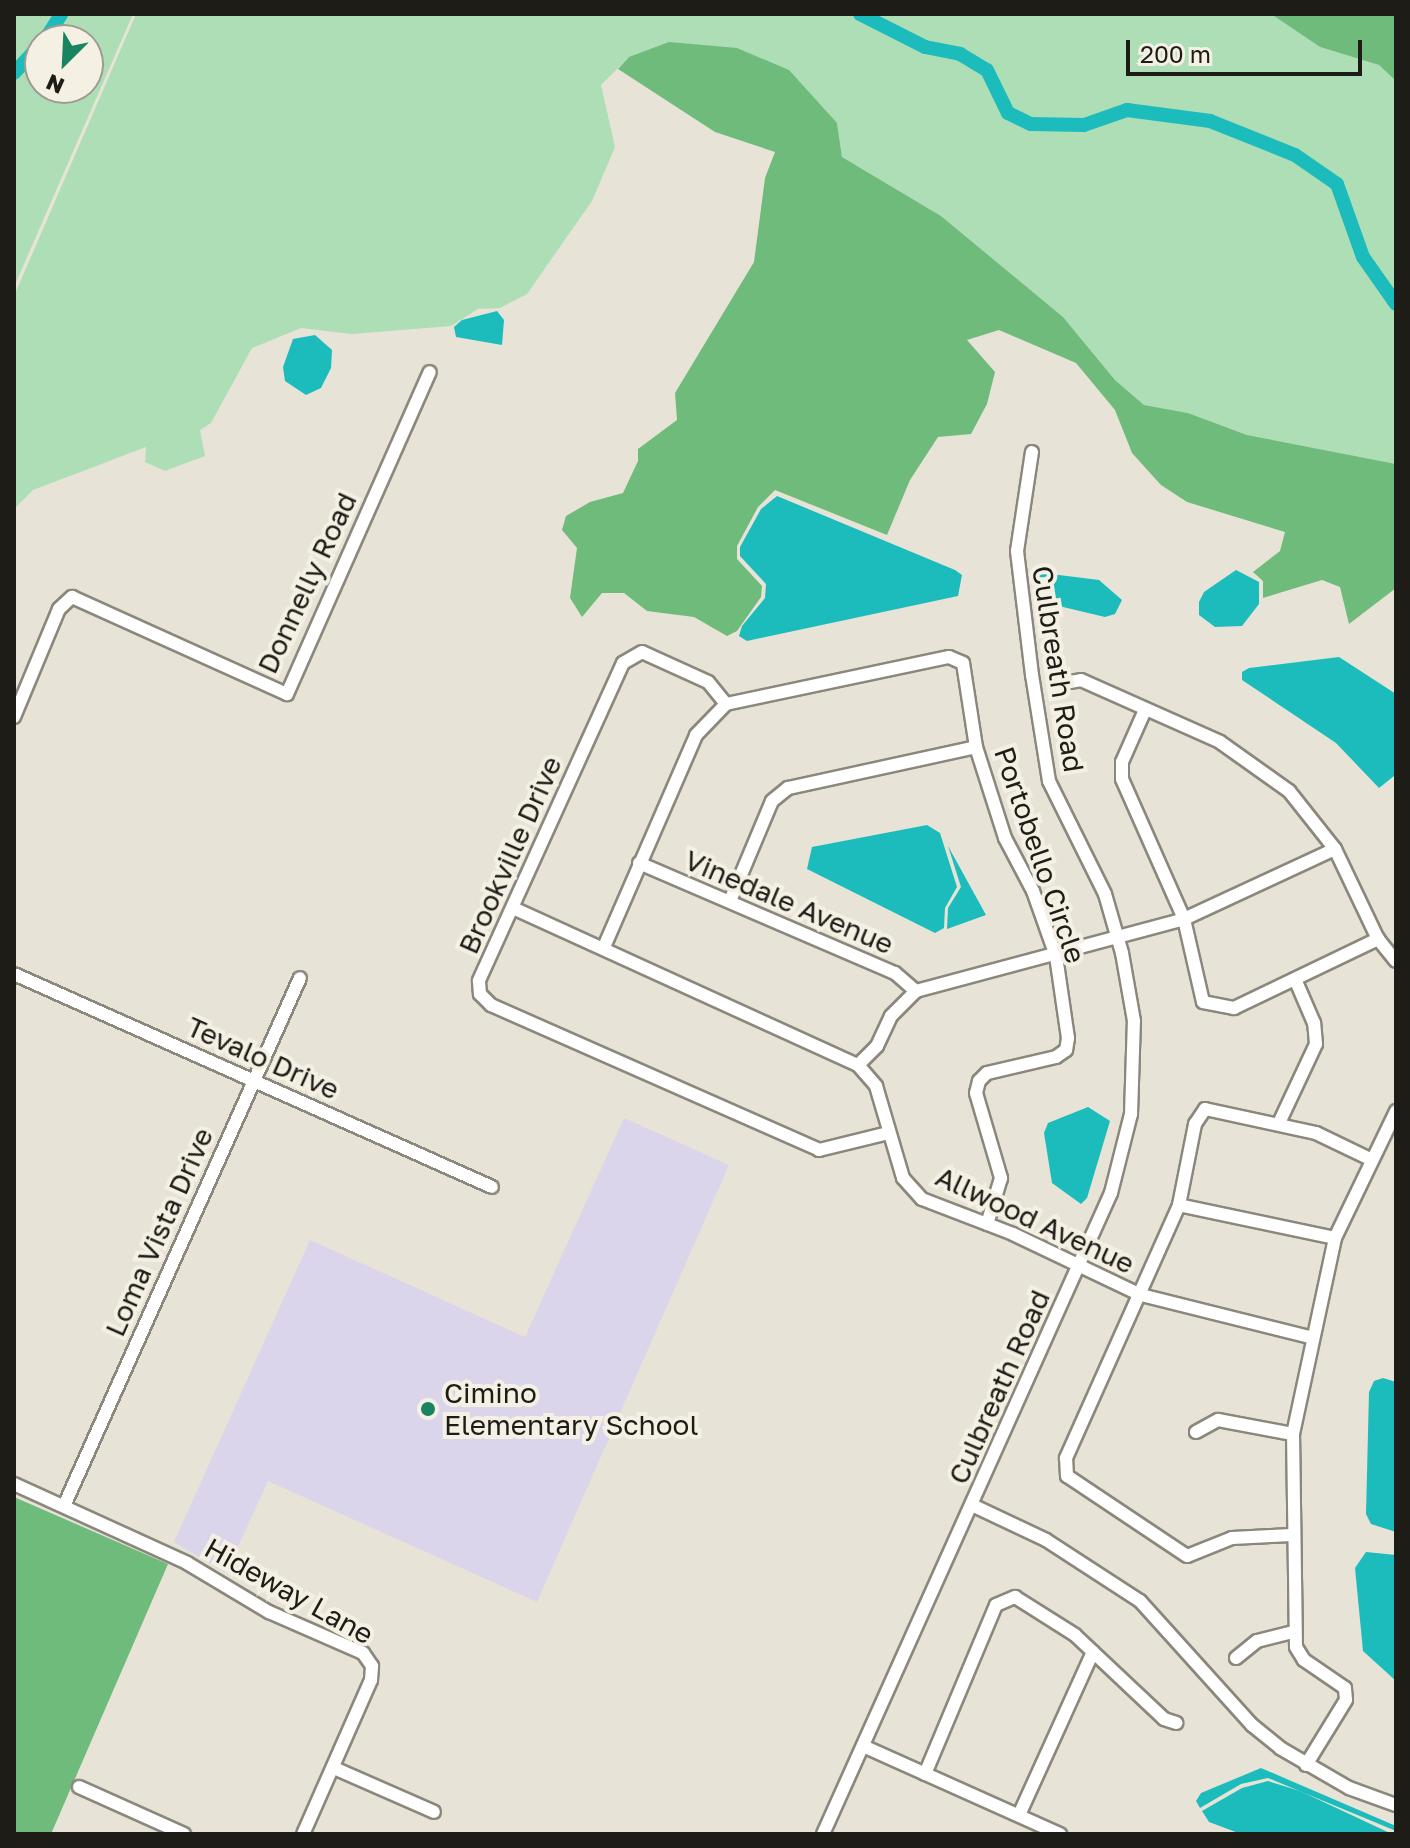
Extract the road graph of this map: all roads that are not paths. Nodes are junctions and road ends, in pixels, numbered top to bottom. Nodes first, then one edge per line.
1 (430, 372) dead end
2 (1032, 452) dead end
3 (1070, 682) dead end
4 (726, 704) junction
5 (1145, 710) junction
6 (14, 717) edge
7 (976, 747) junction
8 (1335, 849) junction
9 (639, 863) junction
10 (730, 901) junction
11 (513, 908) junction
12 (1184, 919) junction
13 (1378, 939) junction
14 (1119, 940) junction
15 (604, 947) junction
16 (1056, 956) junction
17 (1396, 961) edge
18 (14, 974) edge
19 (300, 978) dead end
20 (1295, 979) junction
21 (916, 991) junction
22 (858, 1065) junction
23 (253, 1078) junction
24 (1396, 1111) edge
25 (1279, 1123) junction
26 (889, 1133) junction
27 (1372, 1160) junction
28 (492, 1187) dead end
29 (1179, 1205) junction
30 (987, 1224) junction
31 (1335, 1238) junction
32 (1081, 1264) junction
33 (1141, 1295) junction
34 (1313, 1338) junction
35 (1196, 1432) dead end
36 (1293, 1434) junction
37 (14, 1484) edge
38 (972, 1505) junction
39 (64, 1506) junction
40 (1291, 1535) junction
41 (1293, 1632) junction
42 (1093, 1652) junction
43 (1236, 1658) dead end
44 (1176, 1723) dead end
45 (863, 1746) junction
46 (1306, 1765) junction
47 (334, 1768) junction
48 (925, 1774) junction
49 (79, 1787) dead end
50 (1396, 1805) edge
51 (434, 1812) dead end
52 (1019, 1815) junction
53 (184, 1834) edge
54 (303, 1834) edge
55 (823, 1834) edge
56 (1060, 1834) edge

1 - 6 street, Donnelly Road
2 - 14 street, Culbreath Road
3 - 5 street
4 - 7 street, Portobello Circle
4 - 9 street
4 - 11 street, Brookville Drive
5 - 8 street
5 - 12 street
7 - 10 street
7 - 16 street, Portobello Circle
8 - 12 street
8 - 13 street
9 - 10 street, Vinedale Avenue
9 - 15 street
10 - 21 street, Vinedale Avenue
11 - 15 street
11 - 26 street, Brookville Drive
12 - 14 street
12 - 20 street
13 - 17 street
13 - 20 street
14 - 16 street
14 - 32 street, Culbreath Road
15 - 22 street
16 - 21 street
16 - 30 street, Portobello Circle
18 - 23 street, Tevalo Drive
19 - 23 street, Loma Vista Drive
20 - 25 street
21 - 22 street
22 - 26 street, Allwood Avenue
23 - 28 street, Tevalo Drive
23 - 39 street, Loma Vista Drive
24 - 27 street
25 - 27 street
25 - 29 street
26 - 30 street, Allwood Avenue
27 - 31 street
29 - 31 street
29 - 33 street
30 - 32 street, Allwood Avenue
31 - 34 street
32 - 33 street, Allwood Avenue
32 - 38 street, Culbreath Road
33 - 34 street, Allwood Avenue
33 - 40 street
34 - 36 street
35 - 36 street
36 - 40 street
37 - 39 street, Hideway Lane
38 - 45 street, Culbreath Road
38 - 46 street
39 - 47 street, Hideway Lane
40 - 41 street
41 - 43 street
41 - 46 street
42 - 44 street
42 - 48 street
42 - 52 street
45 - 48 street
45 - 55 street, Culbreath Road
46 - 50 street
47 - 51 street
47 - 54 street, Hideway Lane
48 - 52 street
49 - 53 street
52 - 56 street

